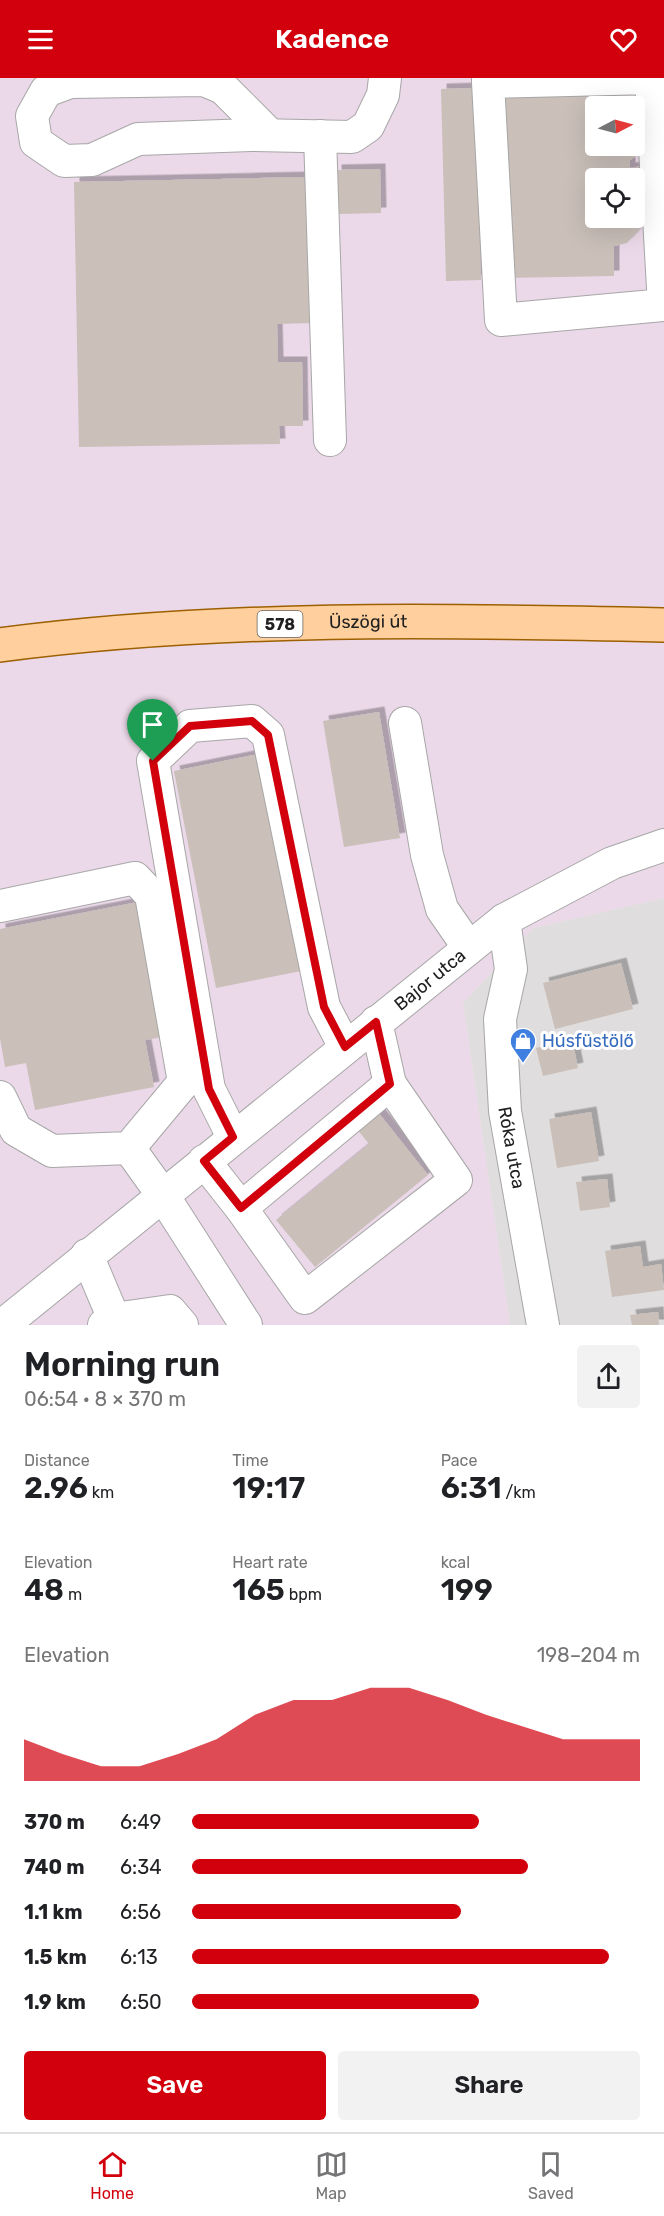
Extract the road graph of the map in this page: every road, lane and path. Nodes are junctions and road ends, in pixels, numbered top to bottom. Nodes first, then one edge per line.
1 (385, 78) edge
2 (488, 80) edge
3 (270, 135) junction
4 (320, 136) junction
5 (330, 440) dead end
6 (664, 625) edge
7 (0, 645) edge
8 (405, 723) dead end
9 (664, 845) edge
10 (0, 906) edge
11 (504, 920) junction
12 (469, 948) junction
13 (376, 1022) junction
14 (345, 1047) junction
15 (390, 1084) junction
16 (0, 1097) edge
17 (233, 1137) junction
18 (129, 1149) junction
19 (204, 1161) junction
20 (162, 1194) junction
21 (241, 1208) junction
22 (87, 1256) junction
23 (109, 1322) edge
24 (3, 1325) edge
25 (182, 1325) edge
26 (246, 1325) edge
27 (543, 1325) edge

1 - 4 street
2 - 2 street
3 - 3 street
3 - 4 street
4 - 5 street
6 - 7 main road, Üszögi út / 578
8 - 12 street
9 - 11 street, Bajor utca
10 - 18 street
11 - 12 street, Bajor utca
11 - 27 street, Róka utca
12 - 13 street, Bajor utca
13 - 14 street, Bajor utca
13 - 15 street
14 - 17 street, Bajor utca
14 - 17 street
15 - 21 street
15 - 21 street
16 - 18 street
17 - 19 street, Bajor utca
18 - 20 street
19 - 20 street, Bajor utca
19 - 21 street
20 - 22 street, Bajor utca
20 - 26 street
22 - 23 street
22 - 24 street, Bajor utca
23 - 25 street

